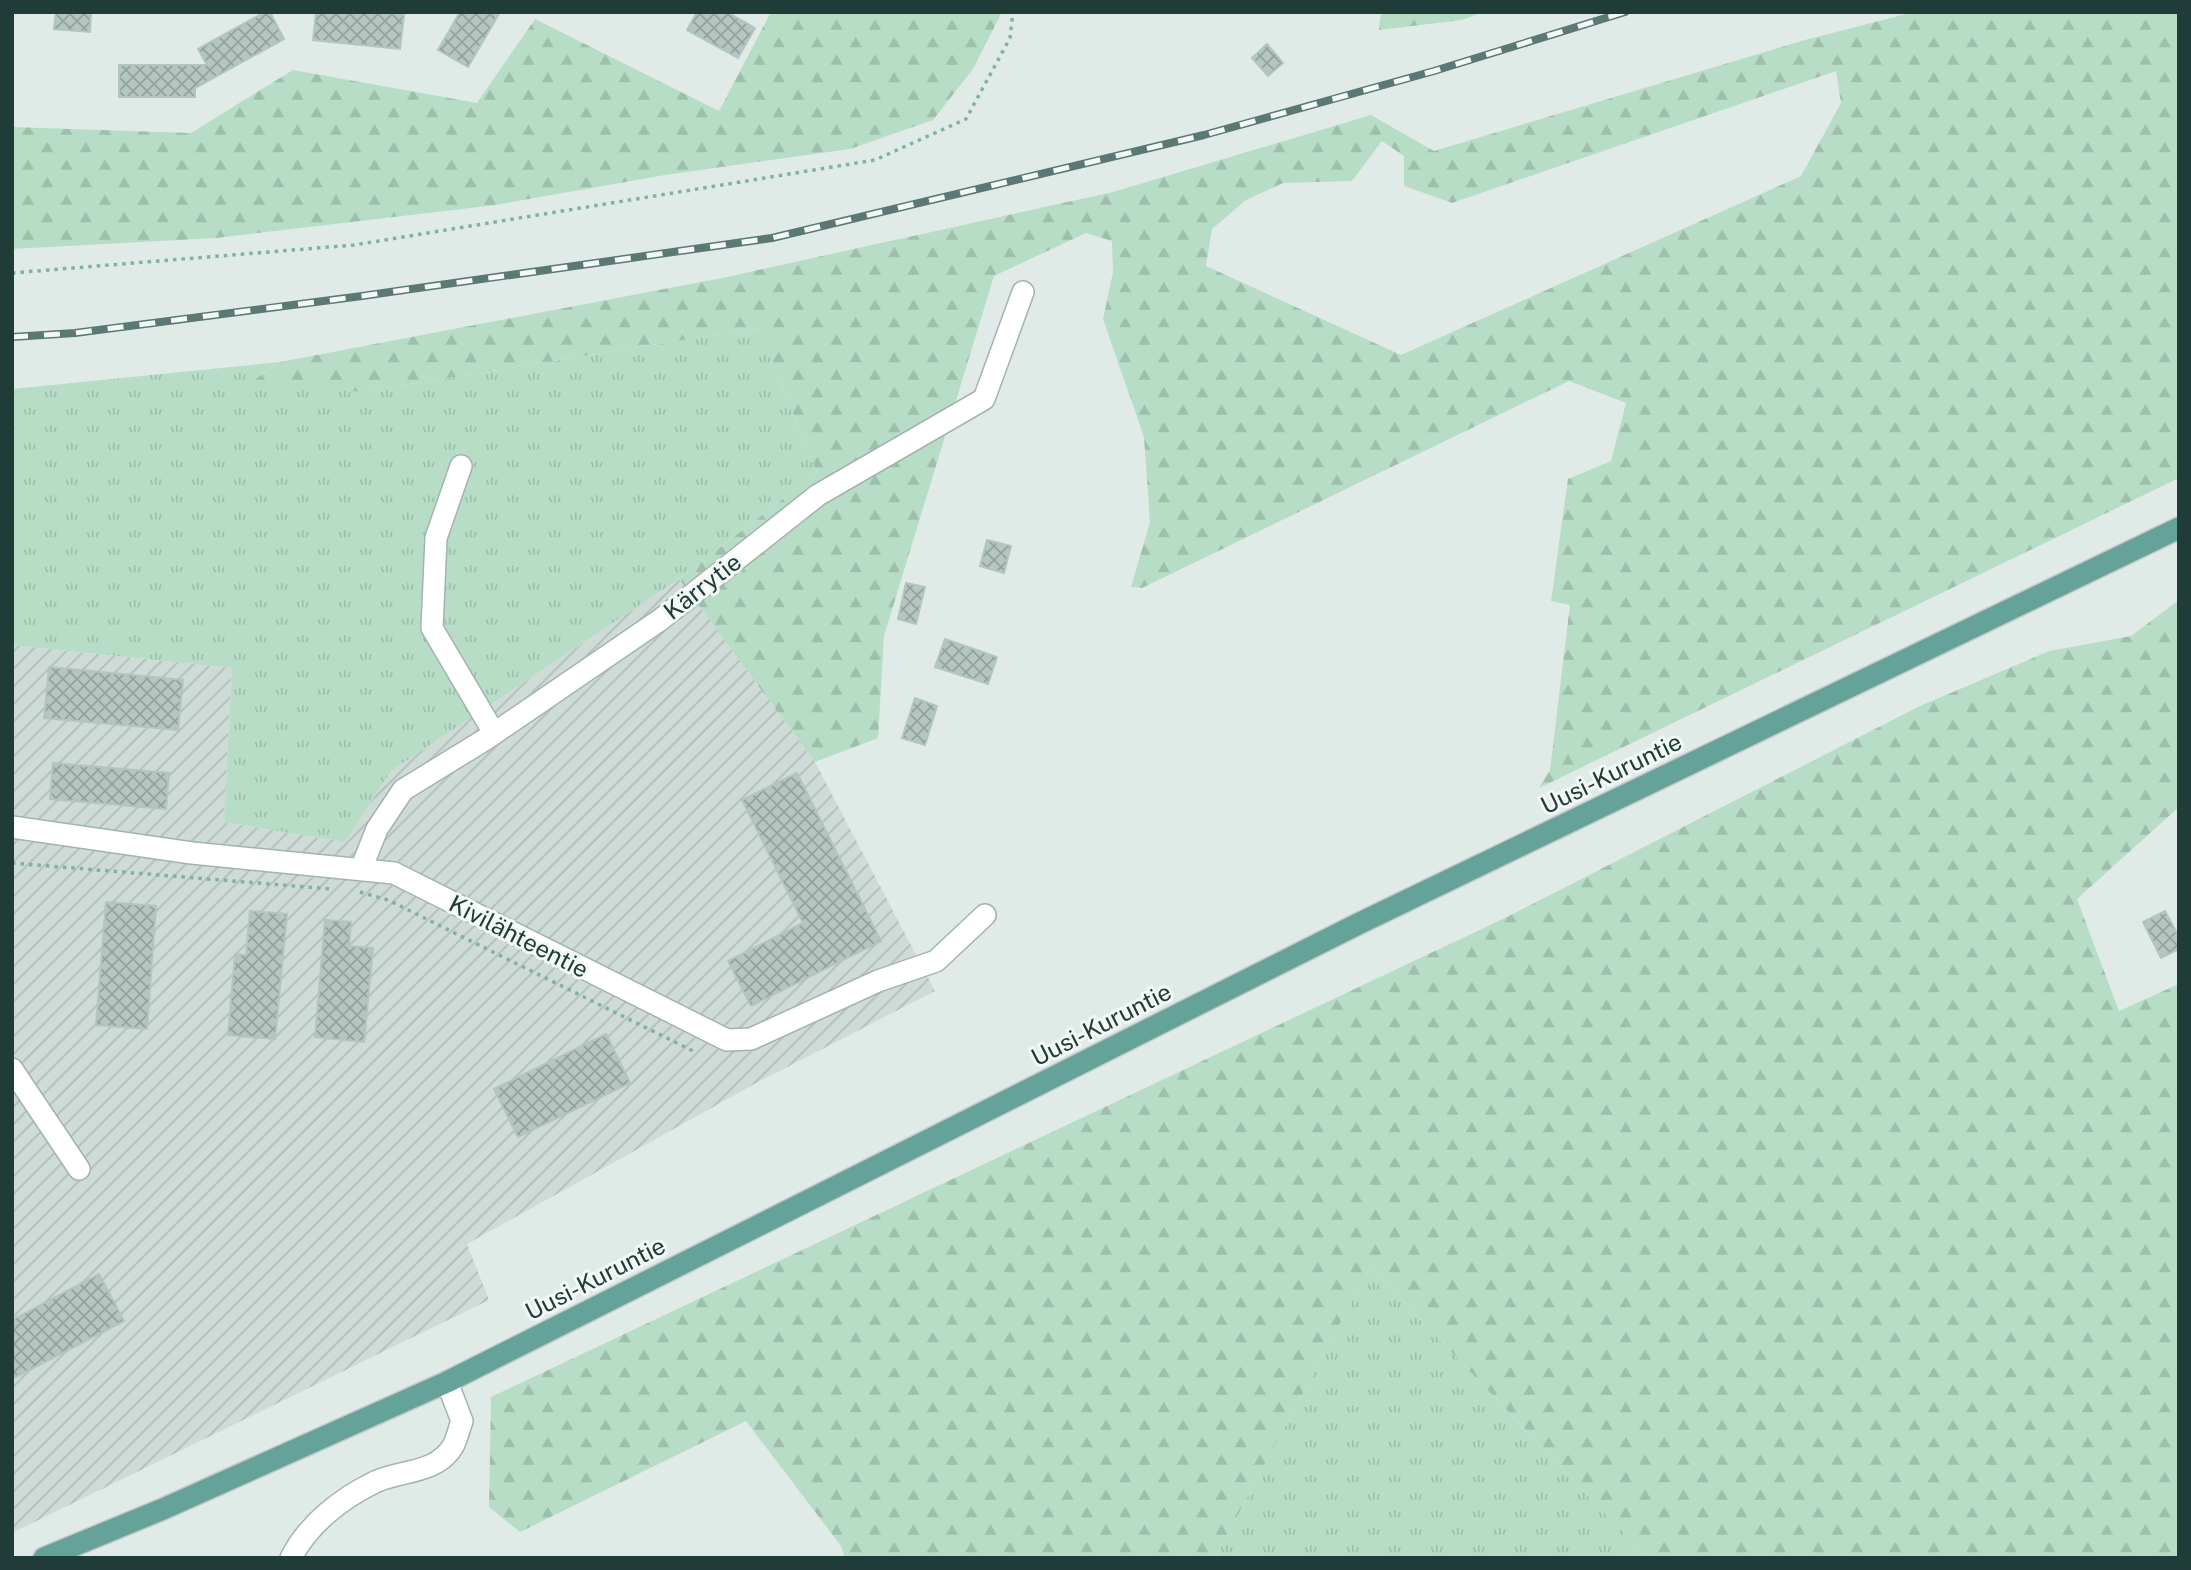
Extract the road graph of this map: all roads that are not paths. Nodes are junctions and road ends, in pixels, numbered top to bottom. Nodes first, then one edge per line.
1 (1023, 292) dead end
2 (461, 466) dead end
3 (2179, 528) edge
4 (494, 733) junction
5 (12, 827) edge
6 (361, 869) junction
7 (985, 915) dead end
8 (12, 1069) edge
9 (79, 1169) dead end
10 (447, 1382) junction
11 (44, 1558) edge
12 (291, 1558) edge

1 - 4 street, Kärrytie
2 - 4 street
3 - 10 main road, Uusi-Kuruntie
4 - 6 street, Kärrytie
5 - 6 street, Kivilähteentie
6 - 7 street, Kivilähteentie
8 - 9 street
10 - 11 main road, Uusi-Kuruntie
10 - 12 street

